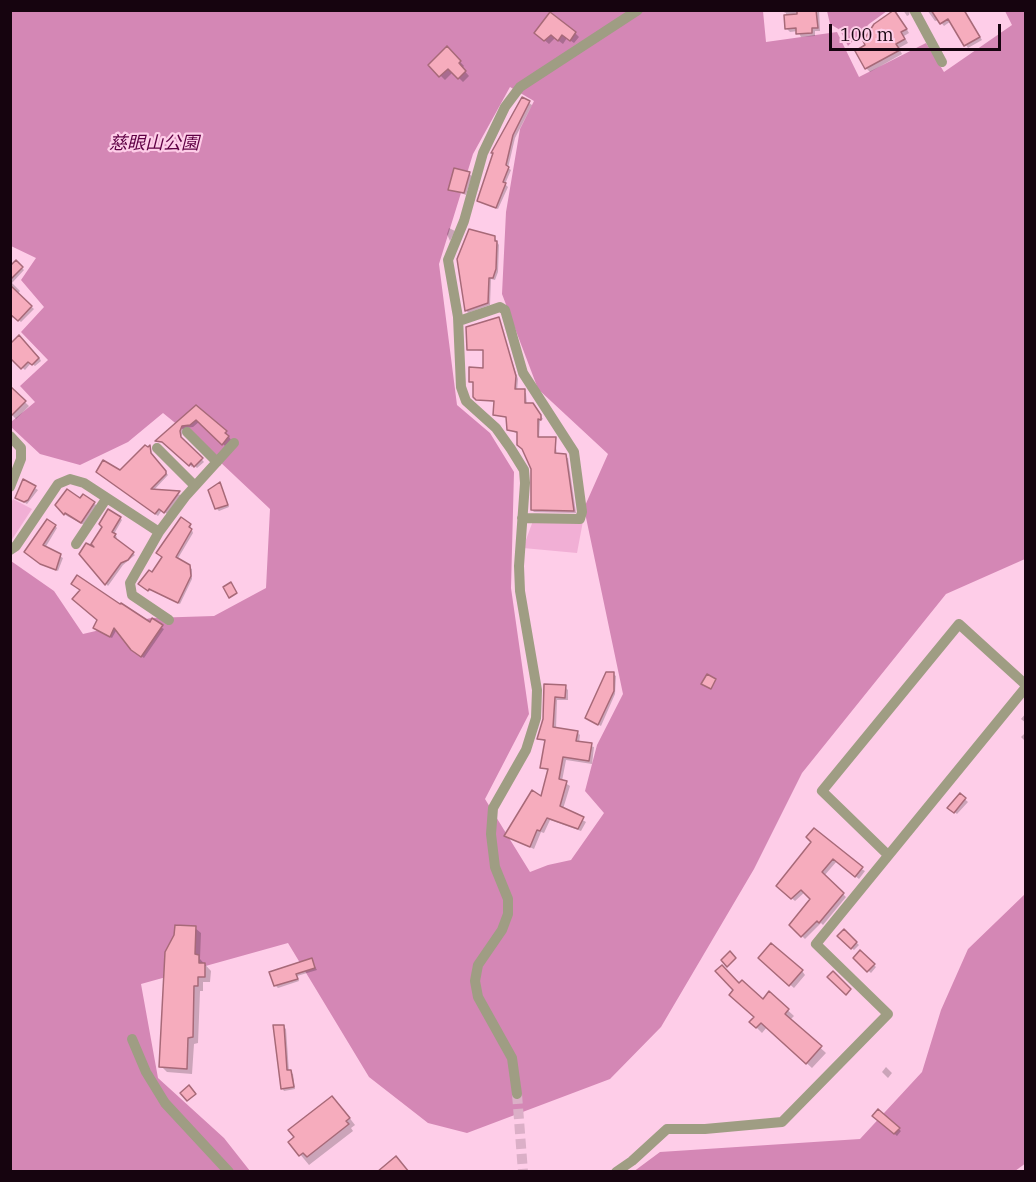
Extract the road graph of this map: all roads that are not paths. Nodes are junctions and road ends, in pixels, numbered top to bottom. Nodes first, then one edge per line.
1 (638, 10) edge
2 (914, 10) edge
3 (942, 62) dead end
4 (459, 321) junction
5 (187, 432) dead end
6 (10, 436) edge
7 (234, 443) dead end
8 (157, 448) dead end
9 (217, 462) junction
10 (195, 486) junction
11 (10, 487) edge
12 (106, 499) junction
13 (522, 518) junction
14 (159, 532) junction
15 (76, 544) dead end
16 (10, 550) edge
17 (169, 620) dead end
18 (1026, 686) edge
19 (888, 855) junction
20 (132, 1039) dead end
21 (517, 1094) tunnel mouth
22 (229, 1172) edge
23 (616, 1172) edge

1 - 4 street
2 - 3 street
4 - 13 street
4 - 13 street
5 - 9 street
6 - 11 street
7 - 9 street
8 - 10 street
9 - 10 street
10 - 14 street
12 - 14 street
12 - 15 street
12 - 16 street
13 - 21 street
14 - 17 street
18 - 19 street
18 - 19 street
19 - 23 street
20 - 22 street

